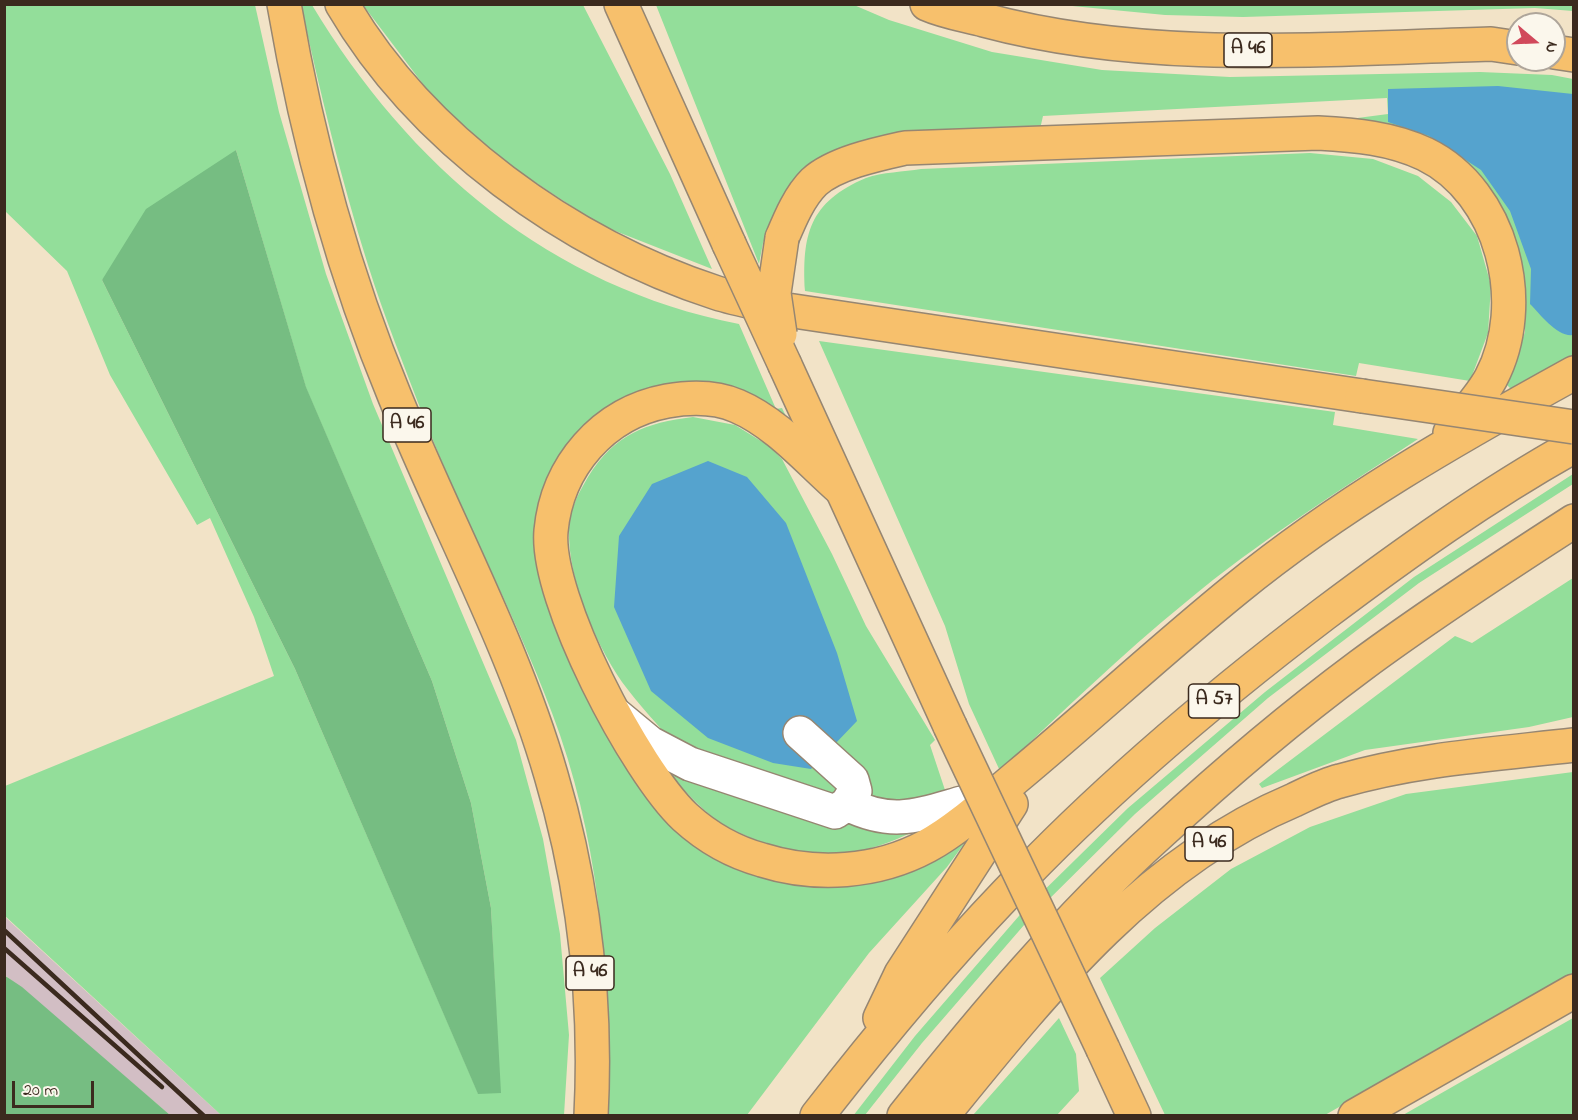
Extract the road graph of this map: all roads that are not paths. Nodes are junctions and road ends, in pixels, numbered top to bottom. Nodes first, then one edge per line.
1 (284, 4) edge
2 (342, 4) edge
3 (621, 4) edge
4 (927, 4) edge
5 (1506, 43) edge
6 (785, 365) junction
7 (1574, 373) edge
8 (1574, 428) edge
9 (1574, 446) edge
10 (1440, 447) junction
11 (842, 489) junction
12 (1574, 521) edge
13 (613, 713) junction
14 (800, 734) dead end
15 (1055, 745) junction
16 (1574, 745) edge
17 (962, 803) dead end
18 (846, 804) junction
19 (1052, 942) junction
20 (1574, 991) edge
21 (862, 1059) junction
22 (591, 1116) edge
23 (818, 1116) edge
24 (904, 1116) edge
25 (942, 1116) edge
26 (1134, 1116) edge
27 (1355, 1116) edge

1 - 22 main road, A 46
2 - 8 main road, bridge
3 - 6 main road, bridge
4 - 5 main road, A 46
6 - 10 main road, bridge
6 - 11 main road
7 - 10 main road
9 - 21 main road, A 57
10 - 15 main road
11 - 13 main road
11 - 19 main road, bridge
12 - 19 main road
13 - 15 main road
13 - 18 lane
14 - 18 lane
15 - 21 main road
16 - 25 main road, A 46
17 - 18 lane
19 - 24 main road
19 - 26 main road, bridge
20 - 27 main road
21 - 23 main road, A 57

